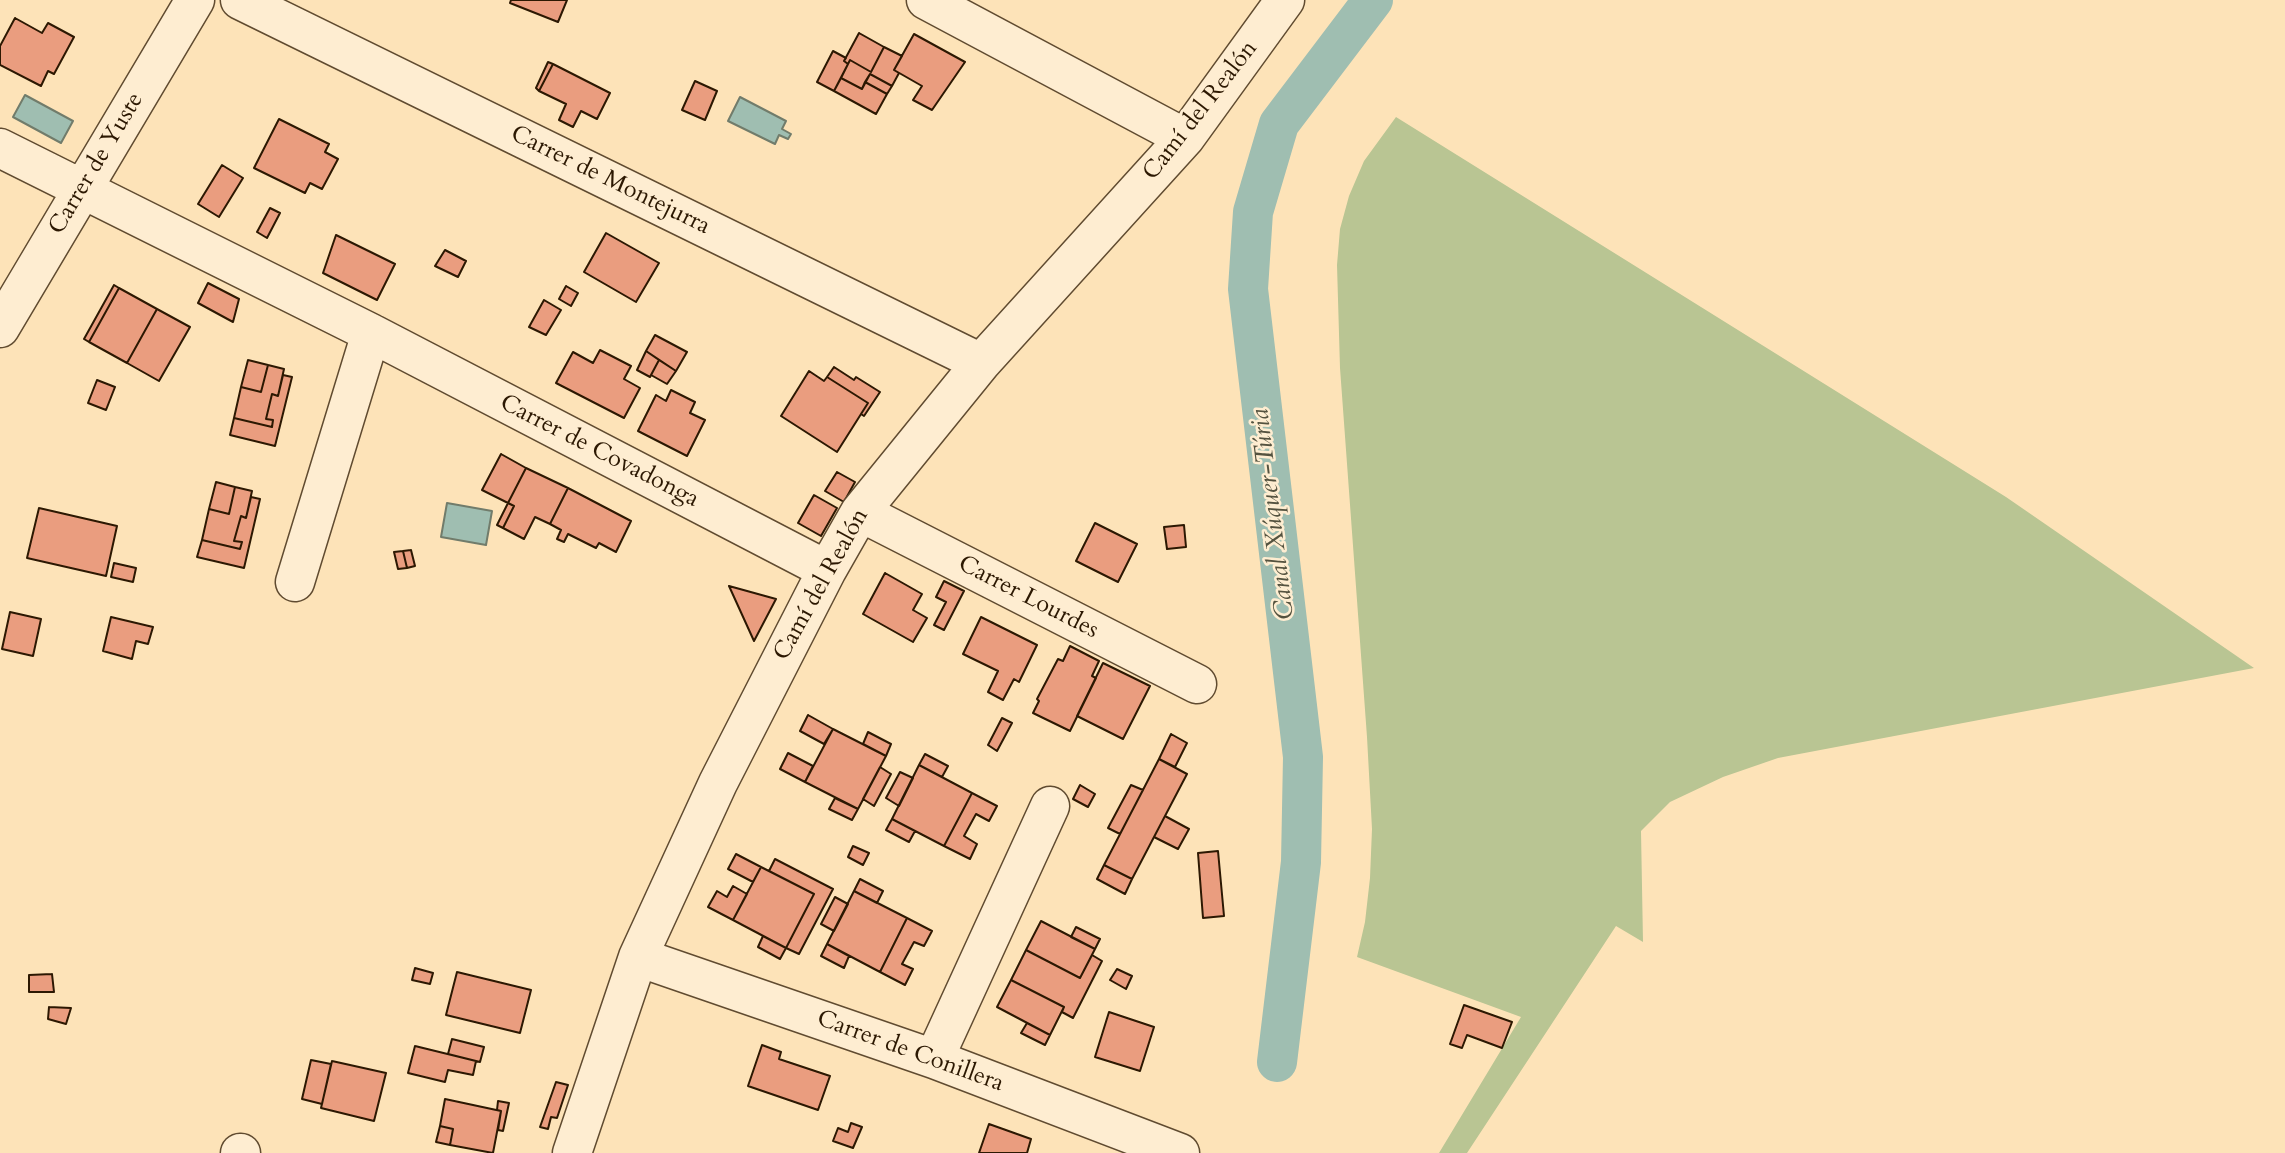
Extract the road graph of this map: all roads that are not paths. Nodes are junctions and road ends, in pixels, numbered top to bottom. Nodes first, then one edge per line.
1 (195, 0) edge
2 (240, 0) edge
3 (926, 0) edge
4 (1285, 0) edge
5 (1185, 138) junction
6 (0, 148) edge
7 (82, 188) junction
8 (0, 328) edge
9 (371, 333) junction
10 (981, 363) junction
11 (860, 512) junction
12 (827, 570) junction
13 (295, 583) dead end
14 (1197, 684) dead end
15 (1050, 806) dead end
16 (638, 957) junction
17 (934, 1059) junction
18 (572, 1153) edge
19 (1180, 1153) edge

1 - 7 street, Carrer de Yuste
2 - 10 street, Carrer de Montejurra
3 - 5 street
4 - 5 street, Camí del Realón
5 - 10 street, Camí del Realón
6 - 7 street, Carrer de Covadonga
7 - 8 street, Carrer de Yuste
7 - 9 street, Carrer de Covadonga
9 - 12 street, Carrer de Covadonga
9 - 13 street
10 - 11 street, Camí del Realón
11 - 12 street, Camí del Realón
11 - 14 street, Carrer Lourdes
12 - 16 street, Camí del Realón
15 - 17 street
16 - 17 street, Carrer de Conillera
16 - 18 street, Camí del Realón
17 - 19 street, Carrer de Conillera

